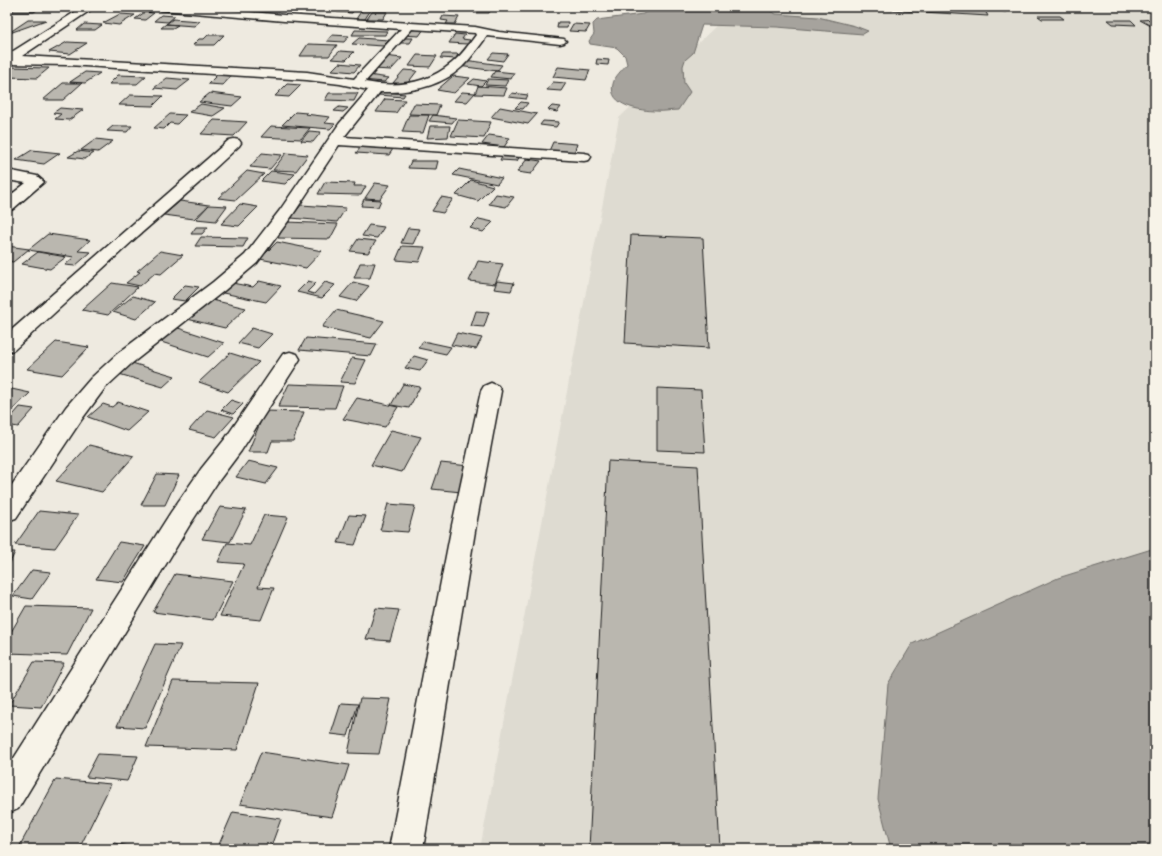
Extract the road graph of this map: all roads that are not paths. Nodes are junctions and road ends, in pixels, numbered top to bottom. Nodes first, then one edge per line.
1 (90, 7) edge
2 (161, 7) edge
3 (250, 11) edge
4 (410, 25) junction
5 (482, 32) junction
6 (560, 41) dead end
7 (7, 59) edge
8 (356, 84) junction
9 (377, 88) junction
10 (335, 141) junction
11 (234, 143) dead end
12 (584, 157) dead end
13 (7, 175) edge
14 (7, 206) edge
15 (7, 345) edge
16 (290, 359) dead end
17 (491, 391) dead end
18 (15, 486) edge
19 (7, 511) edge
20 (7, 798) edge
21 (406, 849) edge

1 - 7 street
2 - 3 street
3 - 4 street
4 - 5 street
4 - 8 street
5 - 6 street
5 - 9 street
7 - 8 street
8 - 9 street
9 - 10 street
10 - 12 street
10 - 18 street
11 - 15 street
13 - 14 street
16 - 20 street
17 - 21 street
18 - 19 street

